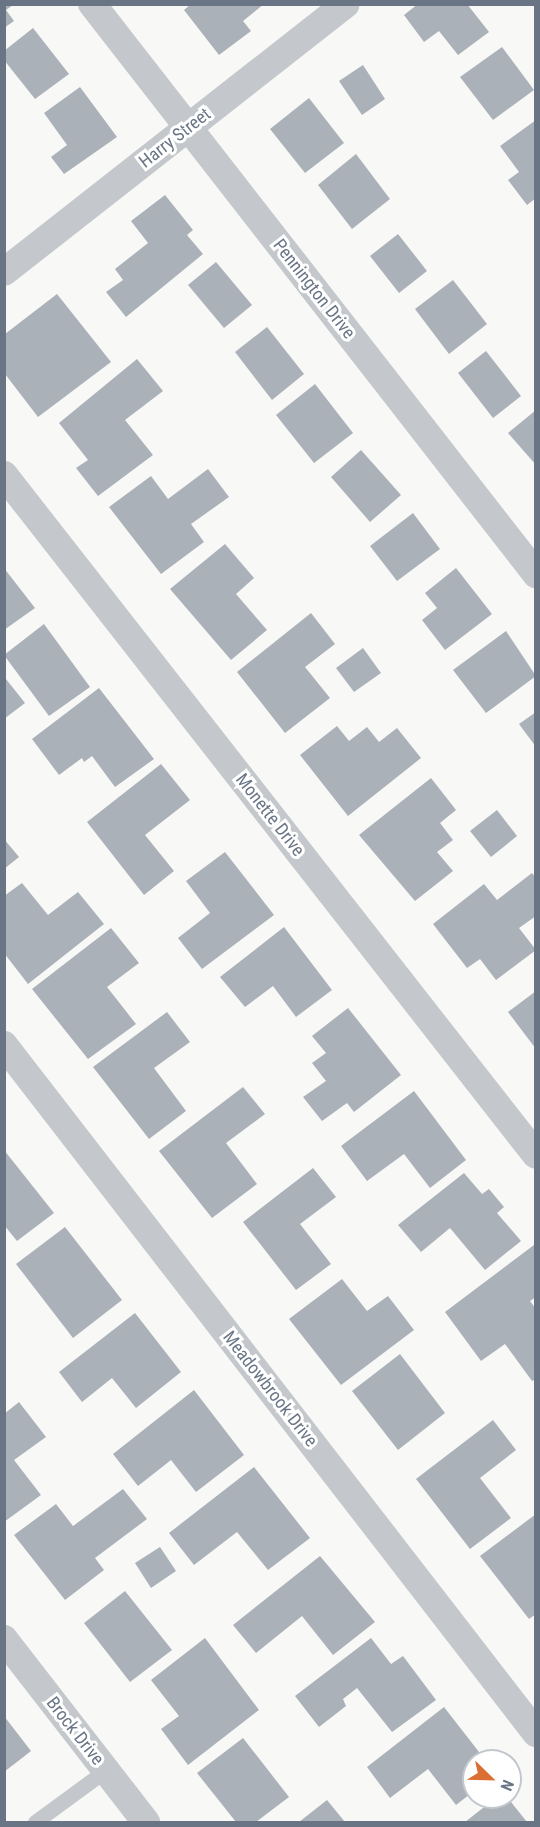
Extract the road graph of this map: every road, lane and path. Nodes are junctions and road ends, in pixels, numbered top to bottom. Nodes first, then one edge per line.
1 (92, 4) edge
2 (346, 4) edge
3 (188, 128) junction
4 (4, 272) edge
5 (4, 475) edge
6 (536, 574) edge
7 (4, 1045) edge
8 (536, 1155) edge
9 (4, 1639) edge
10 (536, 1733) edge
11 (105, 1770) junction
12 (43, 1820) edge
13 (146, 1822) edge

1 - 3 street, Pennington Drive
2 - 3 street, Harry Street
3 - 4 street, Harry Street
3 - 6 street, Pennington Drive
5 - 8 street, Monette Drive
7 - 10 street, Meadowbrook Drive
9 - 11 street, Brock Drive
11 - 12 lane
11 - 13 street, Brock Drive

